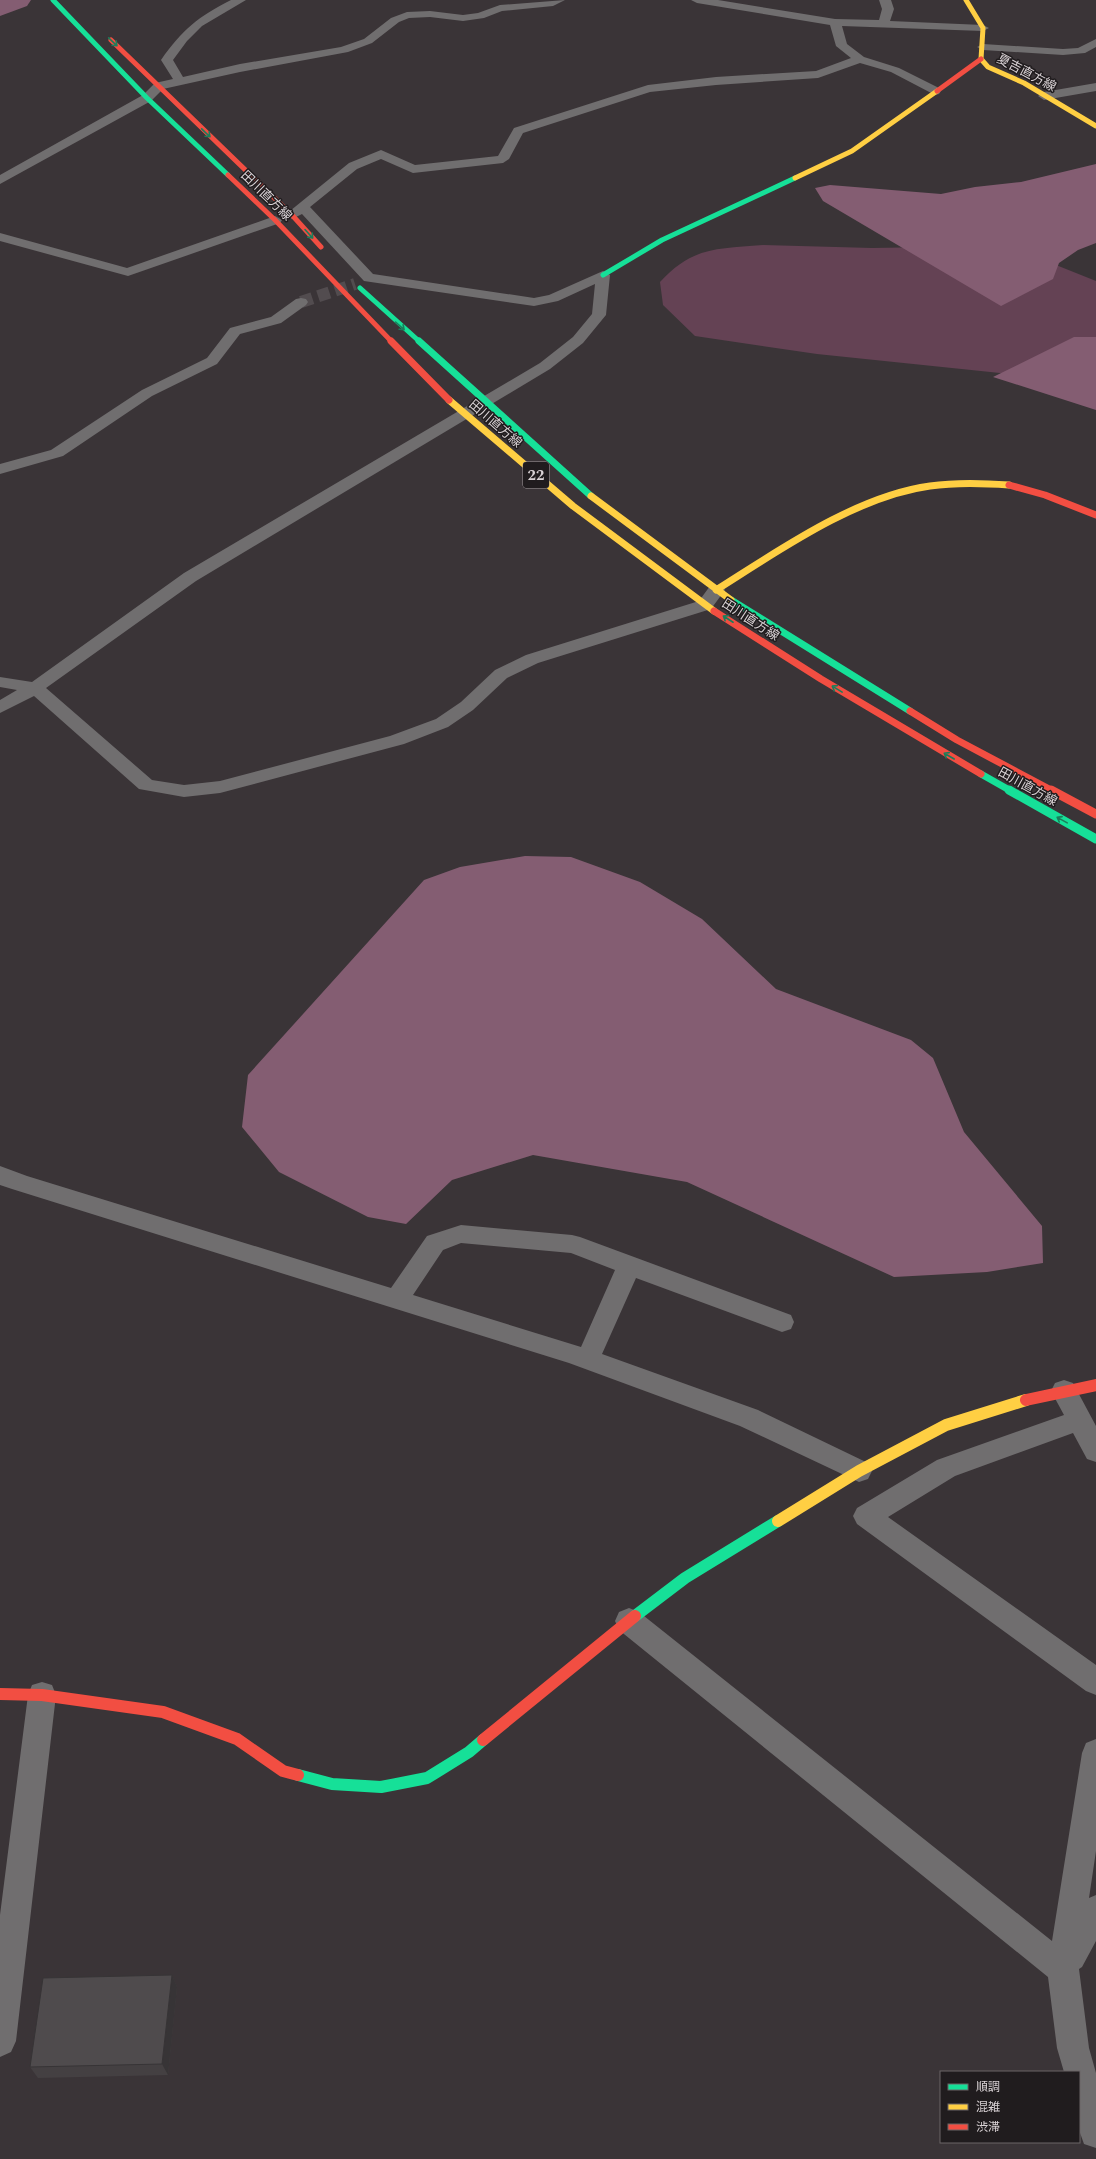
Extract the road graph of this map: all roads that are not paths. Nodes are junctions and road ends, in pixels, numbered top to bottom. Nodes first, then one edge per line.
1 (240, 0) edge
2 (570, 0) edge
3 (697, 0) edge
4 (885, 0) edge
5 (966, 0) edge
6 (556, 2) edge
7 (56, 3) edge
8 (503, 4) edge
9 (835, 22) junction
10 (884, 24) junction
11 (983, 28) junction
12 (103, 32) dead end
13 (1096, 42) edge
14 (983, 47) junction
15 (860, 59) junction
16 (981, 59) junction
17 (180, 81) junction
18 (159, 86) junction
19 (1096, 87) edge
20 (935, 91) junction
21 (1044, 96) junction
22 (147, 98) junction
23 (1096, 126) edge
24 (2, 177) edge
25 (297, 211) junction
26 (275, 220) junction
27 (0, 237) edge
28 (329, 255) dead end
29 (604, 275) junction
30 (369, 278) junction
31 (355, 284) joint
32 (301, 302) tunnel mouth
33 (484, 402) junction
34 (465, 414) junction
35 (0, 469) edge
36 (1096, 515) edge
37 (716, 590) junction
38 (705, 605) junction
39 (0, 682) edge
40 (35, 688) junction
41 (0, 707) edge
42 (1096, 814) edge
43 (1096, 839) edge
44 (0, 1175) edge
45 (629, 1266) junction
46 (396, 1300) junction
47 (782, 1322) dead end
48 (587, 1360) junction
49 (1096, 1384) edge
50 (1064, 1391) junction
51 (1079, 1420) junction
52 (1096, 1451) edge
53 (859, 1471) junction
54 (630, 1621) junction
55 (1096, 1682) edge
56 (0, 1694) edge
57 (42, 1696) junction
58 (1096, 1753) edge
59 (1096, 1910) edge
60 (1063, 1970) junction
61 (0, 2041) edge
62 (1079, 2071) edge
63 (1080, 2074) edge
64 (1096, 2132) edge

1 - 17 street
2 - 6 street
3 - 9 street
4 - 10 street
5 - 11 main road
6 - 8 street
7 - 22 main road, 田川直方線 / 22
8 - 17 street
9 - 10 street
9 - 15 street
10 - 11 street
11 - 14 main road, 夏吉直方線
12 -> 18 main road, 田川直方線
13 - 14 street
14 - 16 main road, 夏吉直方線
15 - 20 street
15 - 25 street
16 - 20 main road
16 - 21 main road, 夏吉直方線
17 - 18 street
18 - 22 street
18 -> 25 main road, 田川直方線
19 - 21 street
20 - 29 main road
21 - 23 main road, 夏吉直方線
22 - 24 street
22 - 26 main road, 田川直方線 / 22
25 -> 28 main road, 田川直方線
25 - 30 street
26 - 27 street
26 - 34 main road, 田川直方線 / 22
29 - 30 street
29 - 33 street
30 - 31 street
31 -> 33 main road, 田川直方線 / 22
32 - 35 street
33 - 34 street
33 - 37 main road, 田川直方線 / 22
34 - 38 main road, 田川直方線 / 22
34 - 40 street
36 - 37 main road
37 - 38 street
37 - 42 main road, 田川直方線 / 22
38 - 40 street
43 -> 38 main road, 田川直方線 / 22
39 - 40 street
40 - 41 street
44 - 46 street
45 - 46 street
45 - 47 street
45 - 48 street
46 - 48 street
48 - 53 street
49 - 50 main road
50 - 51 street
50 - 53 main road
51 - 52 street
51 - 55 street
53 - 54 main road
54 - 57 main road
54 - 60 street
56 - 57 main road
57 - 61 street
58 - 60 street
59 - 60 street
60 - 62 street
63 - 64 street

